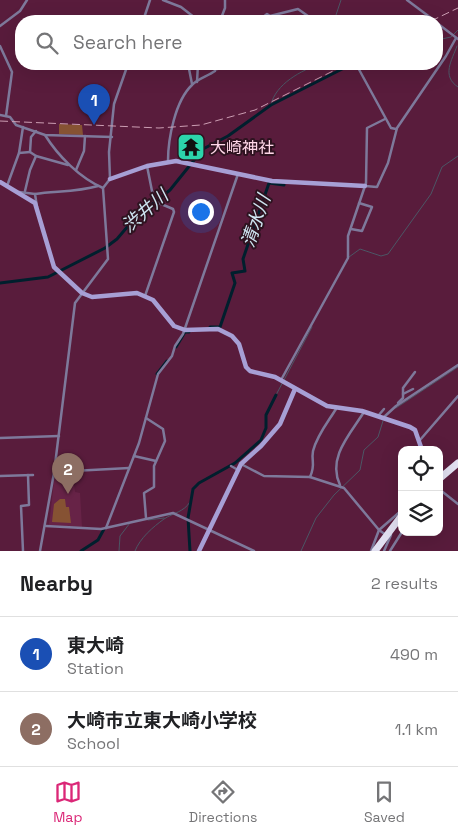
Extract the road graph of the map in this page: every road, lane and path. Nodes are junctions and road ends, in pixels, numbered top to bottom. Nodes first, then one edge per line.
1 (27, 0) edge
2 (150, 0) edge
3 (163, 0) edge
4 (226, 0) edge
5 (407, 0) edge
6 (145, 15) edge
7 (191, 15) edge
8 (222, 15) edge
9 (274, 15) edge
10 (307, 15) edge
11 (427, 15) edge
12 (0, 26) edge
13 (443, 28) edge
14 (455, 37) edge
15 (0, 46) edge
16 (443, 60) edge
17 (126, 70) edge
18 (189, 70) edge
19 (198, 70) edge
20 (216, 70) edge
21 (359, 70) edge
22 (436, 70) edge
23 (197, 82) junction
24 (192, 84) junction
25 (0, 114) edge
26 (6, 116) junction
27 (385, 119) junction
28 (23, 127) junction
29 (396, 129) junction
30 (36, 131) junction
31 (45, 135) junction
32 (85, 136) junction
33 (112, 137) junction
34 (30, 152) junction
35 (19, 153) junction
36 (36, 156) junction
37 (168, 161) junction
38 (70, 165) junction
39 (147, 166) junction
40 (76, 170) junction
41 (238, 174) junction
42 (110, 179) junction
43 (0, 182) edge
44 (7, 186) junction
45 (99, 186) junction
46 (365, 186) junction
47 (103, 188) junction
48 (25, 191) junction
49 (19, 192) junction
50 (35, 194) junction
51 (359, 203) junction
52 (37, 207) junction
53 (350, 229) junction
54 (82, 293) junction
55 (145, 296) junction
56 (184, 330) junction
57 (458, 364) edge
58 (415, 372) dead end
59 (282, 381) junction
60 (296, 389) junction
61 (413, 389) dead end
62 (402, 394) junction
63 (458, 396) edge
64 (395, 401) dead end
65 (396, 406) junction
66 (336, 409) junction
67 (384, 410) dead end
68 (364, 412) junction
69 (146, 418) junction
70 (382, 418) junction
71 (59, 436) junction
72 (0, 438) edge
73 (419, 441) junction
74 (421, 446) edge
75 (134, 456) junction
76 (156, 461) junction
77 (458, 463) edge
78 (231, 466) dead end
79 (239, 467) junction
80 (129, 468) junction
81 (54, 472) junction
82 (28, 475) junction
83 (33, 475) dead end
84 (0, 476) edge
85 (443, 476) edge
86 (310, 477) junction
87 (341, 487) junction
88 (443, 491) edge
89 (458, 504) edge
90 (398, 513) edge
91 (146, 518) junction
92 (398, 520) edge
93 (46, 526) junction
94 (106, 528) junction
95 (209, 530) junction
96 (379, 530) junction
97 (388, 532) junction
98 (399, 536) edge
99 (23, 551) edge
100 (40, 551) edge
101 (199, 551) edge
102 (254, 551) edge
103 (371, 551) edge
104 (376, 551) edge
105 (384, 551) edge
106 (390, 551) edge

1 - 12 street
2 - 6 street
3 - 7 street
4 - 8 street
5 - 11 street
9 - 10 street
13 - 14 street
14 - 16 street
15 - 26 street
17 - 33 street
18 - 24 street
19 - 23 street
20 - 23 street
21 - 27 street
22 - 29 street
23 - 24 street
24 - 37 street
25 - 26 street
26 - 28 street
27 - 29 street
27 - 46 street
28 - 30 street
28 - 35 street
29 - 46 street
30 - 31 street
30 - 34 street
31 - 32 street
31 - 38 street
32 - 33 street
32 - 40 street
33 - 42 street
34 - 35 street
34 - 36 street
35 - 44 street
36 - 38 street
36 - 48 street
37 - 39 main road
37 - 41 main road
38 - 40 street
39 - 42 main road
39 - 55 street
40 - 45 street
41 - 46 main road
41 - 56 street
42 - 47 street
43 - 44 main road
44 - 49 main road
45 - 47 street
45 - 50 street
46 - 51 street
47 - 54 street
48 - 49 street
48 - 50 street
49 - 52 main road
50 - 52 street
51 - 53 street
51 - 53 street
52 - 54 main road
53 - 59 street
54 - 55 main road
54 - 71 street
55 - 56 main road
56 - 59 main road
56 - 69 street
57 - 65 street
58 - 62 street
59 - 60 main road
60 - 66 main road
60 - 79 main road
61 - 62 street
62 - 65 street
63 - 73 street
64 - 65 street
65 - 70 street
66 - 68 main road
66 - 86 street
67 - 70 street
68 - 70 main road
68 - 87 street
69 - 75 street
69 - 76 street
70 - 73 main road
71 - 72 street
71 - 81 street
73 - 74 main road
75 - 76 street
75 - 80 street
76 - 91 street
77 - 85 highway
78 - 79 street
79 - 86 street
79 - 95 main road
80 - 81 street
80 - 94 street
81 - 93 street
82 - 83 street
82 - 84 street
82 - 99 street
86 - 87 street
87 - 96 street
88 - 89 street
90 - 96 street
91 - 94 street
91 - 95 street
92 - 97 highway
93 - 94 street
93 - 100 street
95 - 101 main road
95 - 102 street
96 - 97 street
96 - 103 street
97 - 104 highway
97 - 105 street
98 - 106 street

